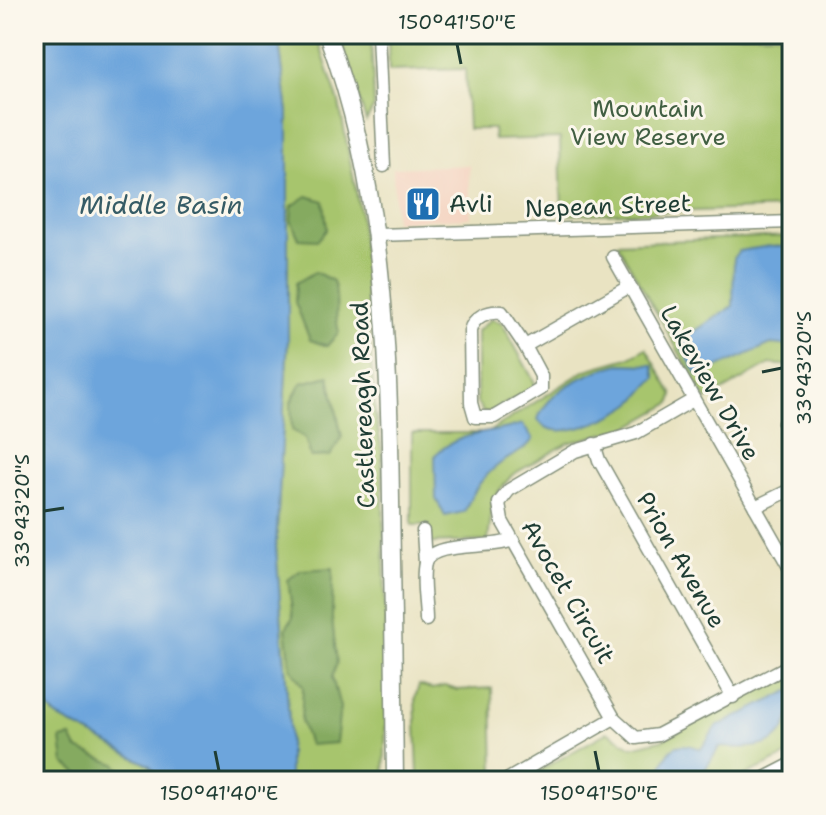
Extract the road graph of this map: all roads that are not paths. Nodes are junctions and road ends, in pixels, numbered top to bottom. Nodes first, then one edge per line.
1 (327, 34) edge
2 (378, 34) edge
3 (384, 166) dead end
4 (792, 222) edge
5 (377, 235) junction
6 (613, 257) dead end
7 (630, 286) junction
8 (525, 346) junction
9 (693, 400) junction
10 (784, 423) dead end
11 (792, 437) edge
12 (594, 444) junction
13 (792, 489) edge
14 (755, 507) junction
15 (423, 531) dead end
16 (512, 540) junction
17 (425, 564) junction
18 (792, 572) edge
19 (426, 620) dead end
20 (792, 664) edge
21 (733, 697) junction
22 (614, 718) junction
23 (792, 764) edge
24 (792, 777) edge
25 (520, 778) edge
26 (395, 781) edge
27 (505, 781) edge
28 (759, 781) edge
29 (784, 781) edge

1 - 5 main road, Castlereagh Road
2 - 3 street
4 - 5 street, Nepean Street
5 - 26 main road, Castlereagh Road
6 - 7 street, Lakeview Drive
7 - 8 street
7 - 9 street, Lakeview Drive
8 - 8 street
9 - 12 street, Avocet Circuit
9 - 14 street, Lakeview Drive
10 - 11 street
12 - 16 street, Avocet Circuit
12 - 21 street, Prion Avenue
13 - 14 street
14 - 18 street, Lakeview Drive
15 - 17 street
16 - 17 street
16 - 22 street, Avocet Circuit
17 - 19 street
20 - 21 street, Avocet Circuit
21 - 22 street, Avocet Circuit
22 - 25 street
23 - 28 street
24 - 29 street
25 - 27 street

